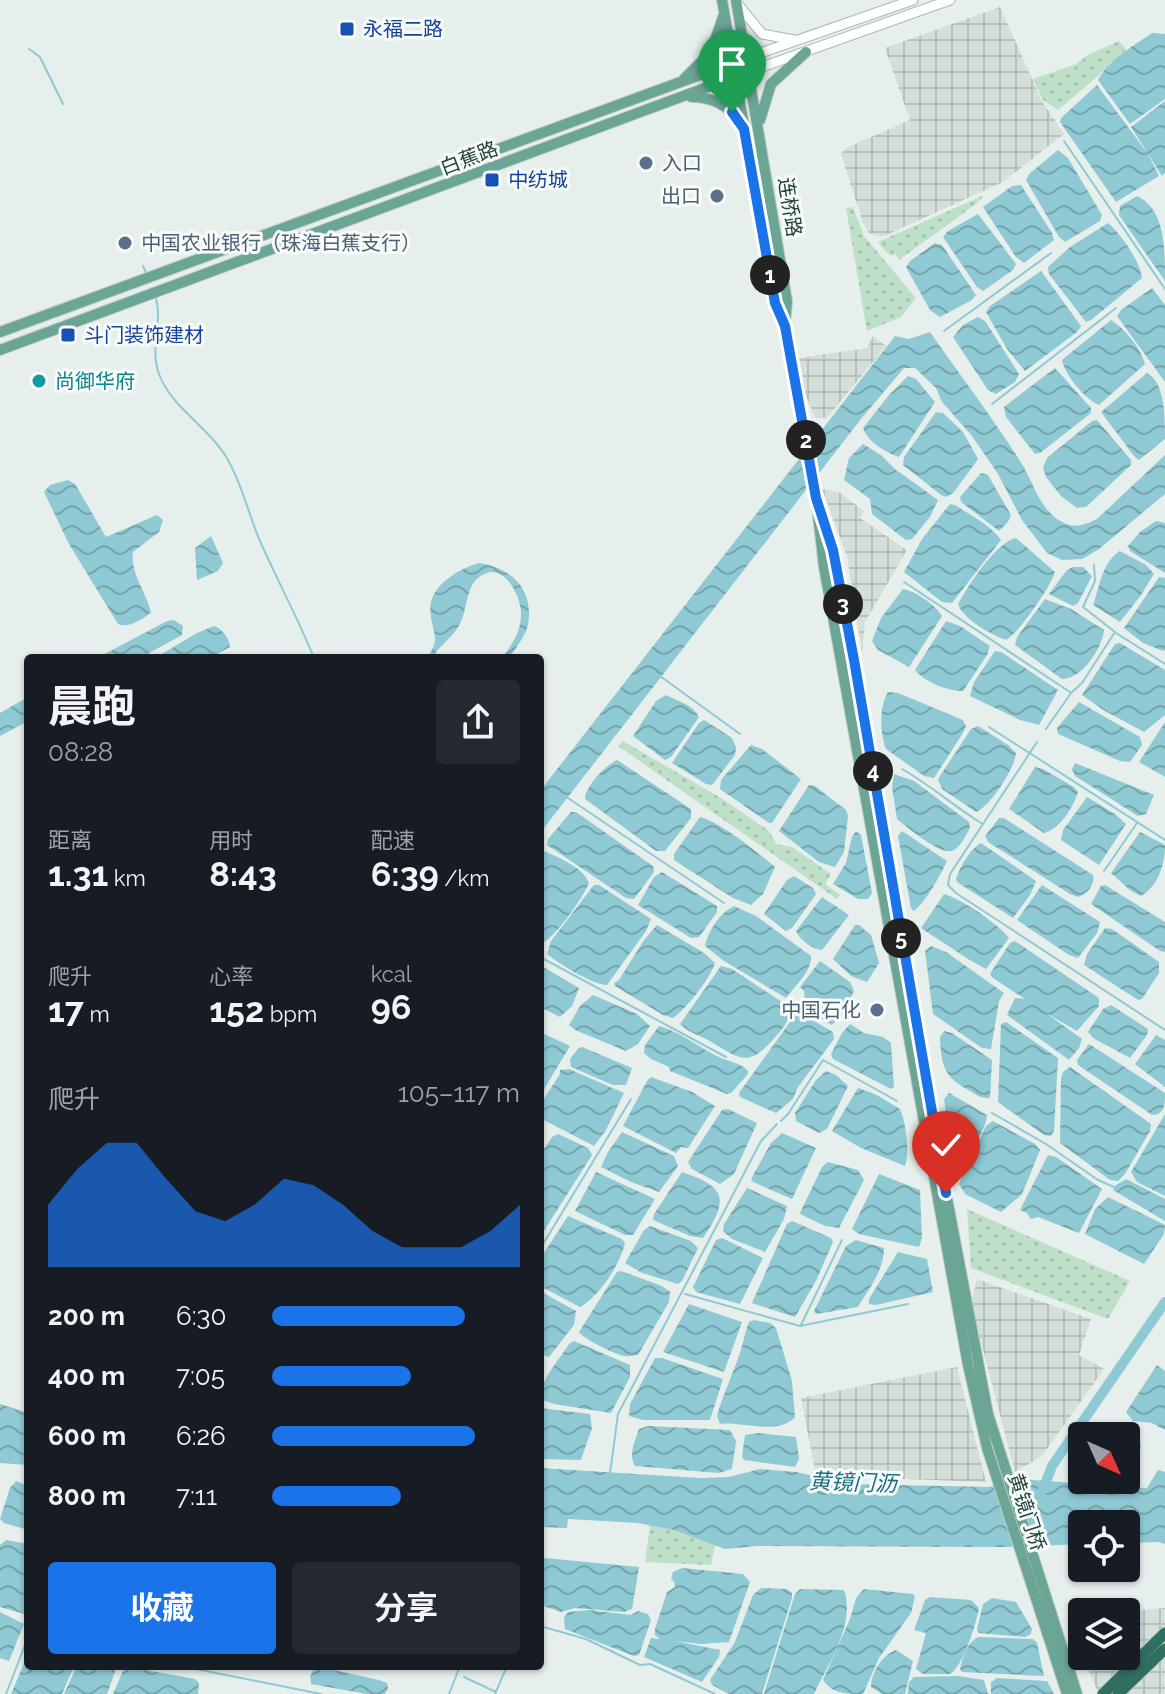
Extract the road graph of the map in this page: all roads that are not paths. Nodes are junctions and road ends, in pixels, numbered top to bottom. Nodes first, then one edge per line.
1 (913, 0) edge
2 (950, 0) edge
3 (737, 1) edge
4 (723, 5) edge
5 (801, 40) junction
6 (806, 52) junction
7 (746, 58) junction
8 (733, 64) junction
9 (748, 72) junction
10 (734, 78) junction
11 (672, 87) junction
12 (648, 95) junction
13 (678, 98) junction
14 (651, 108) junction
15 (744, 129) junction
16 (759, 130) junction
17 (762, 145) junction
18 (748, 148) junction
19 (208, 256) junction
20 (214, 272) junction
21 (785, 326) junction
22 (0, 332) edge
23 (0, 350) edge
24 (816, 498) junction
25 (854, 660) junction
26 (841, 663) junction
27 (910, 1021) junction
28 (1165, 1633) edge
29 (1165, 1649) edge
30 (1063, 1668) junction
31 (1067, 1694) edge
32 (1077, 1694) edge
33 (1103, 1694) edge
34 (1118, 1694) edge

1 - 5 main road
2 - 6 main road, 白蕉路
3 - 5 main road
3 - 7 main road, 连桥路
4 - 8 main road, 连桥路
4 - 11 main road
5 - 7 main road
6 - 9 main road, 白蕉路
6 - 16 main road
7 - 8 main road, 白蕉路
7 - 9 main road, 连桥路
8 - 10 main road, 连桥路
8 - 11 main road, 白蕉路
9 - 10 main road, 白蕉路
9 - 16 main road, 连桥路
10 - 13 main road, 白蕉路
10 - 15 main road, 连桥路
11 - 12 main road, 白蕉路
12 - 14 main road
12 - 19 main road, 白蕉路
13 - 14 main road, 白蕉路
13 - 15 main road
14 - 20 main road, 白蕉路
15 - 18 main road, 连桥路
16 - 17 main road, 连桥路
17 - 18 main road
17 - 21 main road, 连桥路
18 - 21 main road, 连桥路
19 - 20 main road
19 - 22 main road, 白蕉路
20 - 23 main road, 白蕉路
21 - 24 main road, 连桥路
24 - 25 main road
24 - 26 main road
25 - 26 main road
25 - 27 main road
26 - 27 main road
27 - 30 main road, 黄镜门桥
28 - 33 highway
29 - 34 highway
30 - 31 main road
30 - 32 main road

